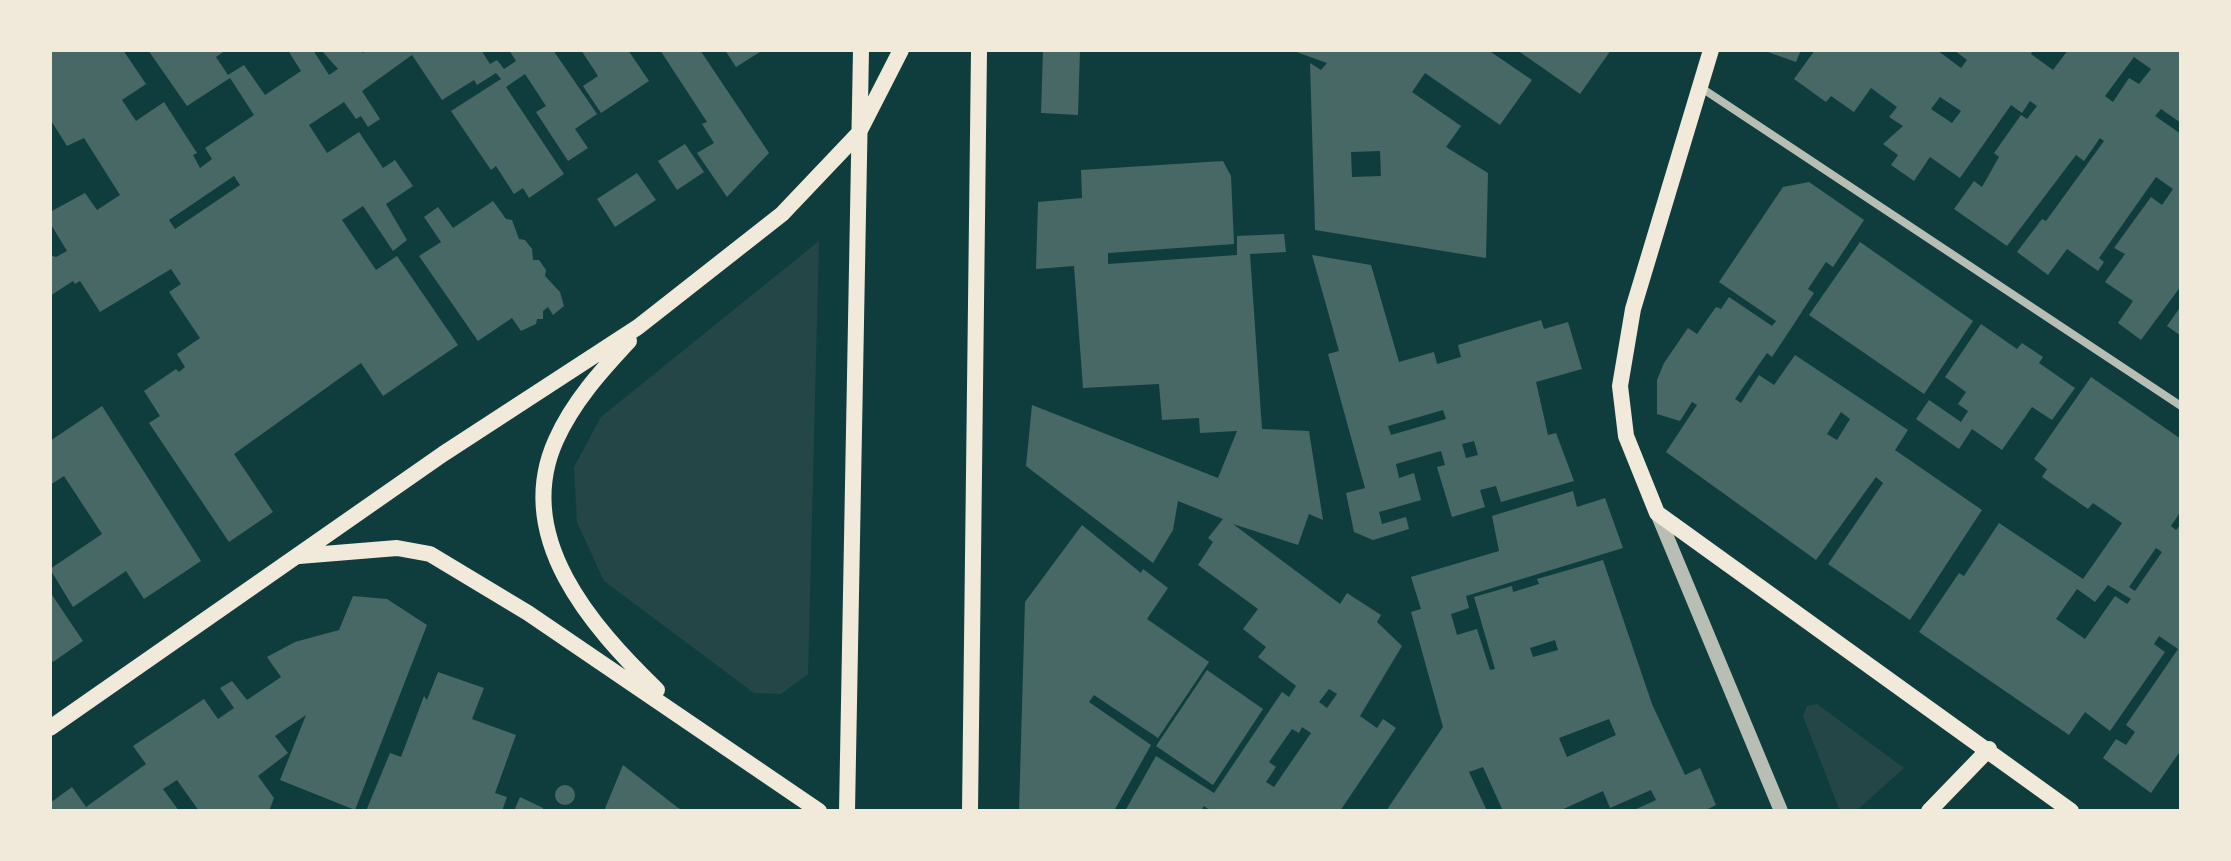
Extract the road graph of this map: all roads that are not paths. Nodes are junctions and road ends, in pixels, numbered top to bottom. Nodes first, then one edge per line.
1 (861, 50) edge
2 (901, 50) edge
3 (979, 50) edge
4 (1711, 50) edge
5 (1699, 86) junction
6 (858, 134) junction
7 (638, 327) junction
8 (2181, 406) edge
9 (1657, 513) junction
10 (297, 557) junction
11 (687, 719) junction
12 (50, 728) edge
13 (1989, 749) junction
14 (819, 811) edge
15 (847, 811) edge
16 (970, 811) edge
17 (1781, 811) edge
18 (1929, 811) edge
19 (2071, 811) edge

1 - 6 main road
2 - 6 main road
3 - 16 main road
4 - 5 main road
5 - 8 street
5 - 9 main road
6 - 7 main road
6 - 15 main road
7 - 10 main road
7 - 11 main road
9 - 13 main road
9 - 17 street
10 - 11 main road
10 - 12 main road
11 - 14 main road
13 - 18 main road
13 - 19 main road

